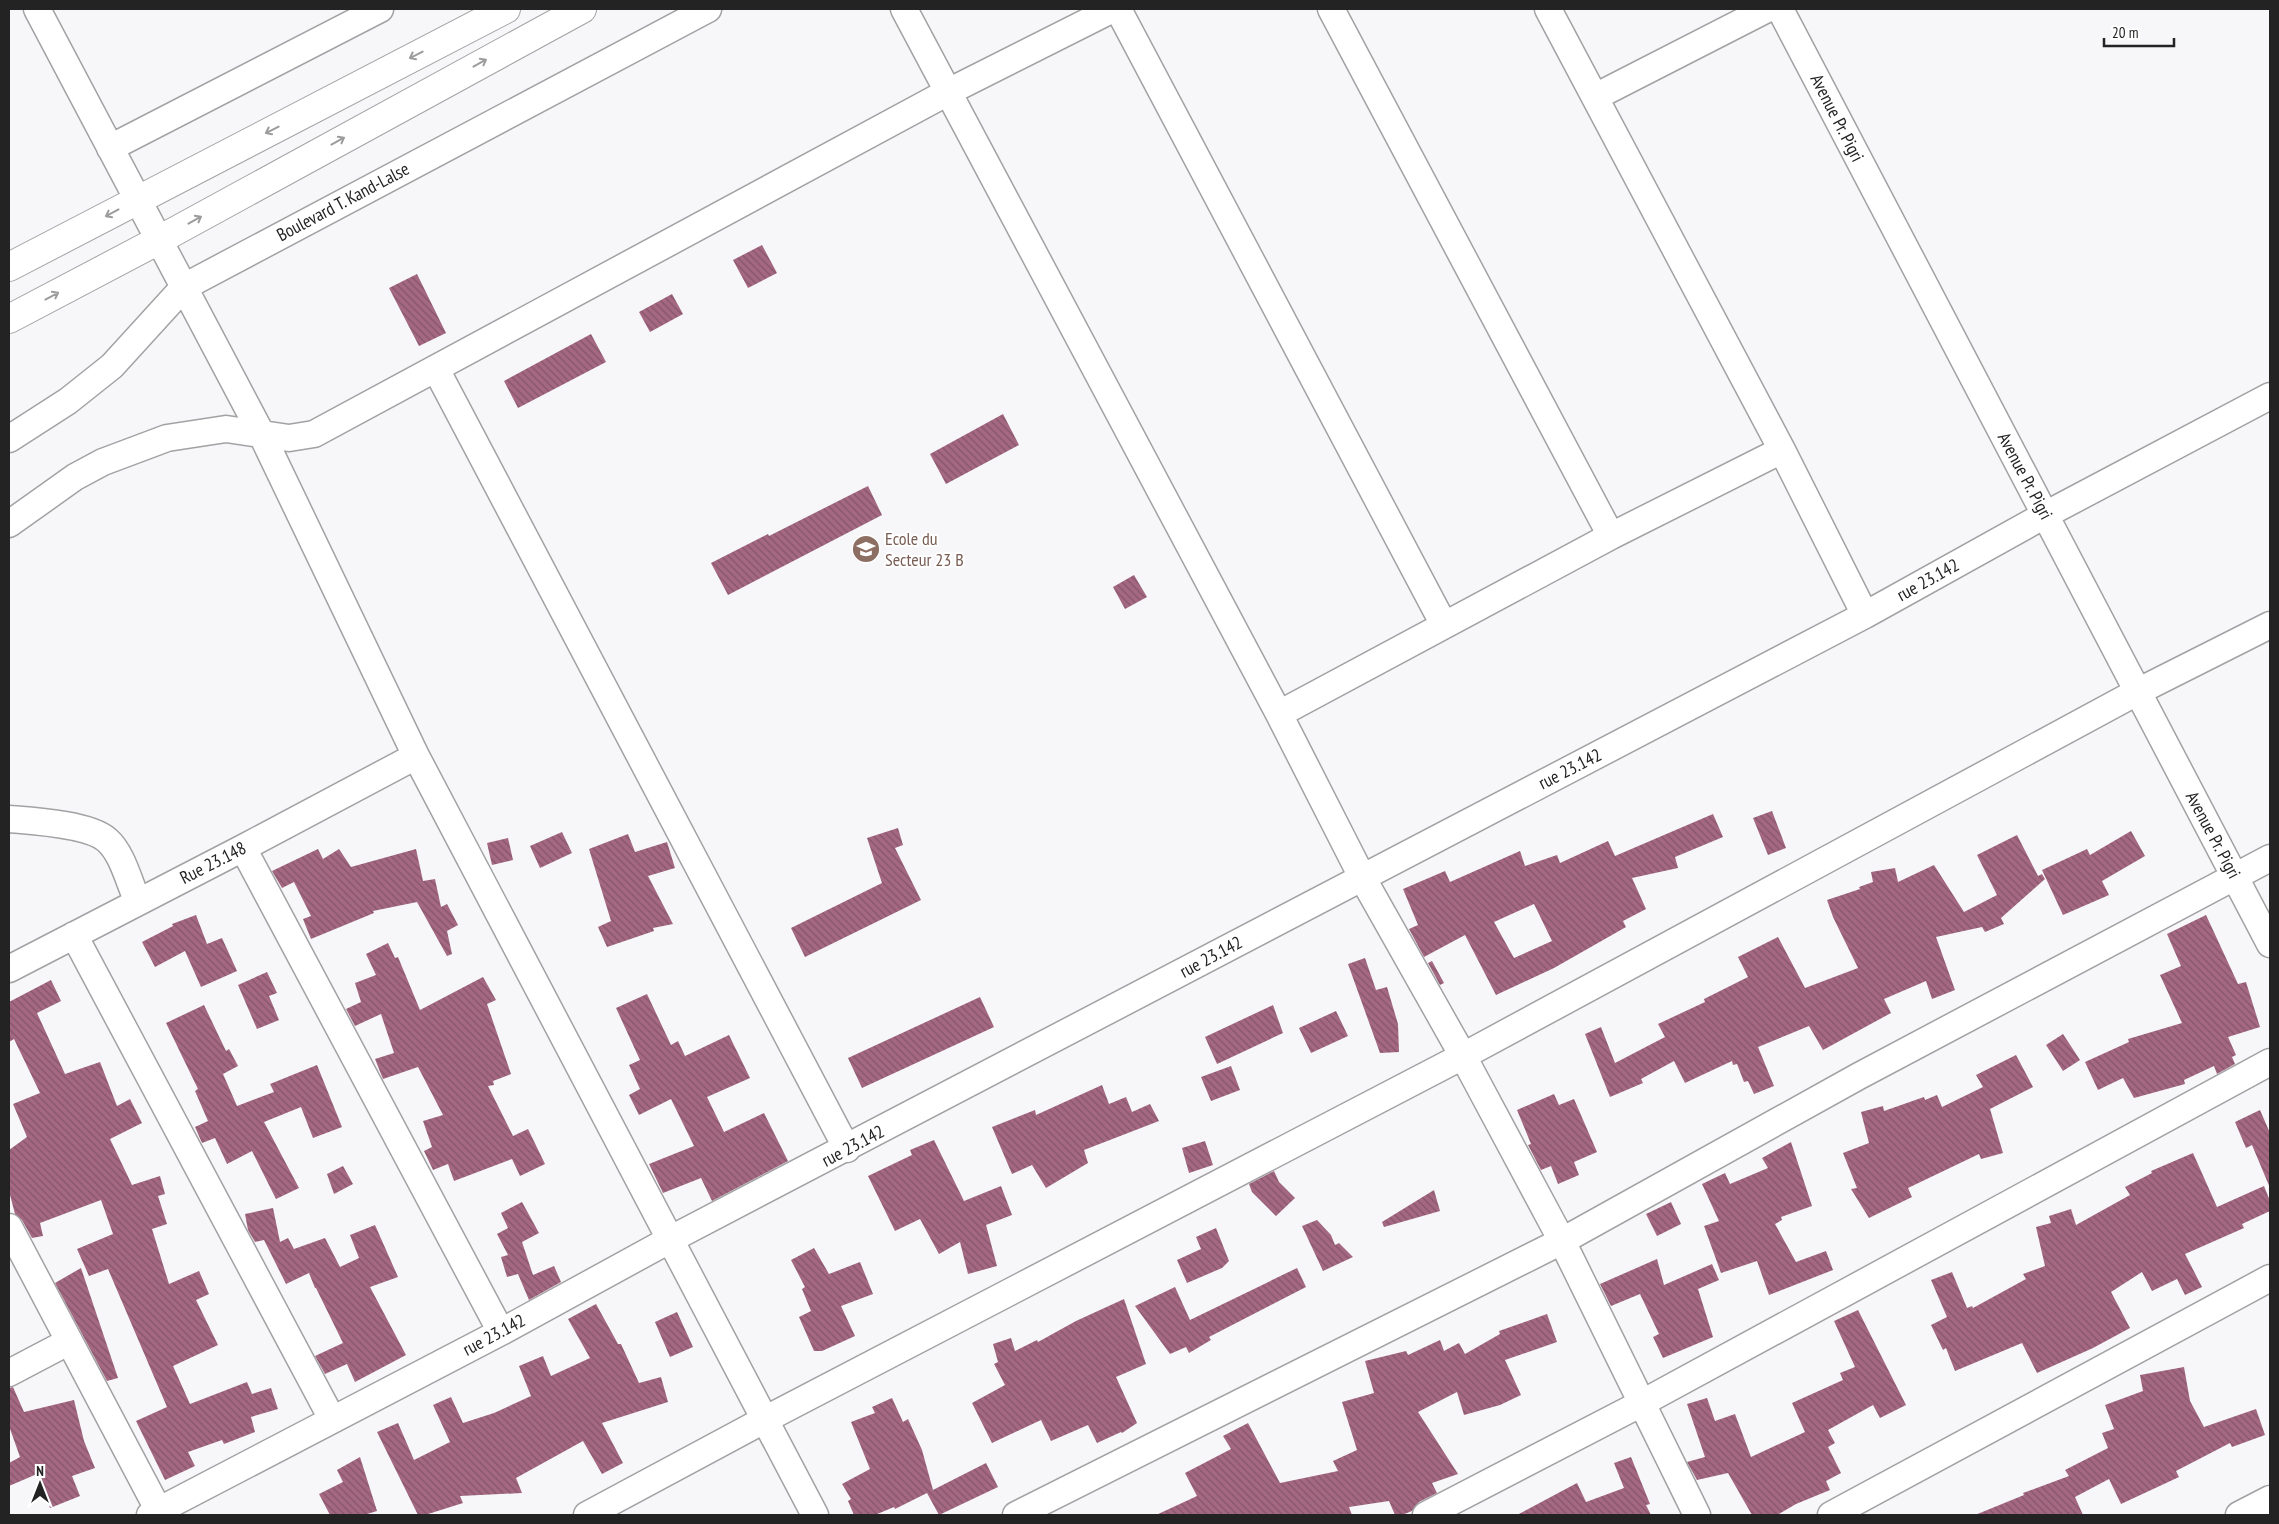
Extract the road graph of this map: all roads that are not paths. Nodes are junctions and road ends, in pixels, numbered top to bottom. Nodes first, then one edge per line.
1 (37, 9) edge
2 (380, 9) edge
3 (506, 9) edge
4 (582, 9) edge
5 (708, 9) edge
6 (904, 9) edge
7 (1113, 9) edge
8 (1118, 9) edge
9 (1331, 9) edge
10 (1548, 9) edge
11 (1767, 9) edge
12 (1780, 9) edge
13 (948, 92) junction
14 (1595, 97) junction
15 (110, 148) junction
16 (138, 199) junction
17 (159, 240) junction
18 (9, 267) edge
19 (184, 287) junction
20 (9, 319) edge
21 (436, 369) junction
22 (2270, 396) edge
23 (261, 433) junction
24 (9, 439) edge
25 (1782, 450) junction
26 (2045, 515) junction
27 (9, 524) edge
28 (1611, 536) junction
29 (1865, 615) junction
30 (1444, 625) junction
31 (2270, 625) edge
32 (2137, 692) junction
33 (1279, 714) junction
34 (416, 756) junction
35 (9, 819) edge
36 (242, 848) junction
37 (2270, 858) edge
38 (2235, 876) junction
39 (1362, 877) junction
40 (138, 902) junction
41 (74, 935) junction
42 (2270, 944) edge
43 (9, 969) edge
44 (1463, 1056) junction
45 (2270, 1062) edge
46 (847, 1149) junction
47 (9, 1227) edge
48 (671, 1239) junction
49 (1562, 1240) junction
50 (2270, 1278) edge
51 (501, 1332) junction
52 (68, 1342) junction
53 (9, 1373) edge
54 (1642, 1403) junction
55 (332, 1419) junction
56 (764, 1420) junction
57 (2270, 1499) edge
58 (1048, 1508) edge
59 (596, 1513) edge
60 (157, 1514) edge
61 (815, 1515) edge
62 (1016, 1515) edge
63 (1426, 1515) edge
64 (1697, 1515) edge
65 (1832, 1515) edge
66 (2240, 1515) edge

1 - 15 street
2 - 15 street
3 -> 16 main road
17 -> 4 main road
5 - 19 street, Boulevard T. Kand-Lalse
6 - 13 street
7 - 13 street
8 - 30 street
9 - 28 street
10 - 14 street
11 - 14 street
12 - 26 street, Avenue Pr. Pigri
13 - 21 street
13 - 33 street
14 - 25 street
15 - 16 street
16 - 17 street
16 -> 18 main road
17 - 19 street
20 -> 17 main road
19 - 23 street
19 - 24 street, Boulevard T. Kand-Lalse
21 - 23 street
21 - 46 street
22 - 26 street, rue 23.142
23 - 27 street
23 - 34 street
25 - 28 street
25 - 29 street
26 - 29 street, rue 23.142
26 - 32 street, Avenue Pr. Pigri
28 - 30 street
29 - 39 street, rue 23.142
30 - 33 street
31 - 32 street
32 - 38 street, Avenue Pr. Pigri
32 - 44 street
33 - 39 street
34 - 36 street, Rue 23.148
34 - 48 street
35 - 40 street
36 - 40 street, Rue 23.148
36 - 51 street
37 - 38 street
38 - 42 street, Avenue Pr. Pigri
38 - 49 street
39 - 44 street
39 - 46 street, rue 23.142
40 - 41 street, Rue 23.148
41 - 43 street, Rue 23.148
41 - 55 street
44 - 49 street
44 - 56 street
45 - 54 street
46 - 48 street, rue 23.142
47 - 52 street
48 - 51 street, rue 23.142
48 - 56 street
49 - 54 street
49 - 58 street
50 - 65 street
51 - 55 street, rue 23.142
52 - 53 street
52 - 60 street
54 - 63 street
54 - 64 street
55 - 60 street, rue 23.142
56 - 59 street
56 - 61 street
57 - 66 street
58 - 62 street

